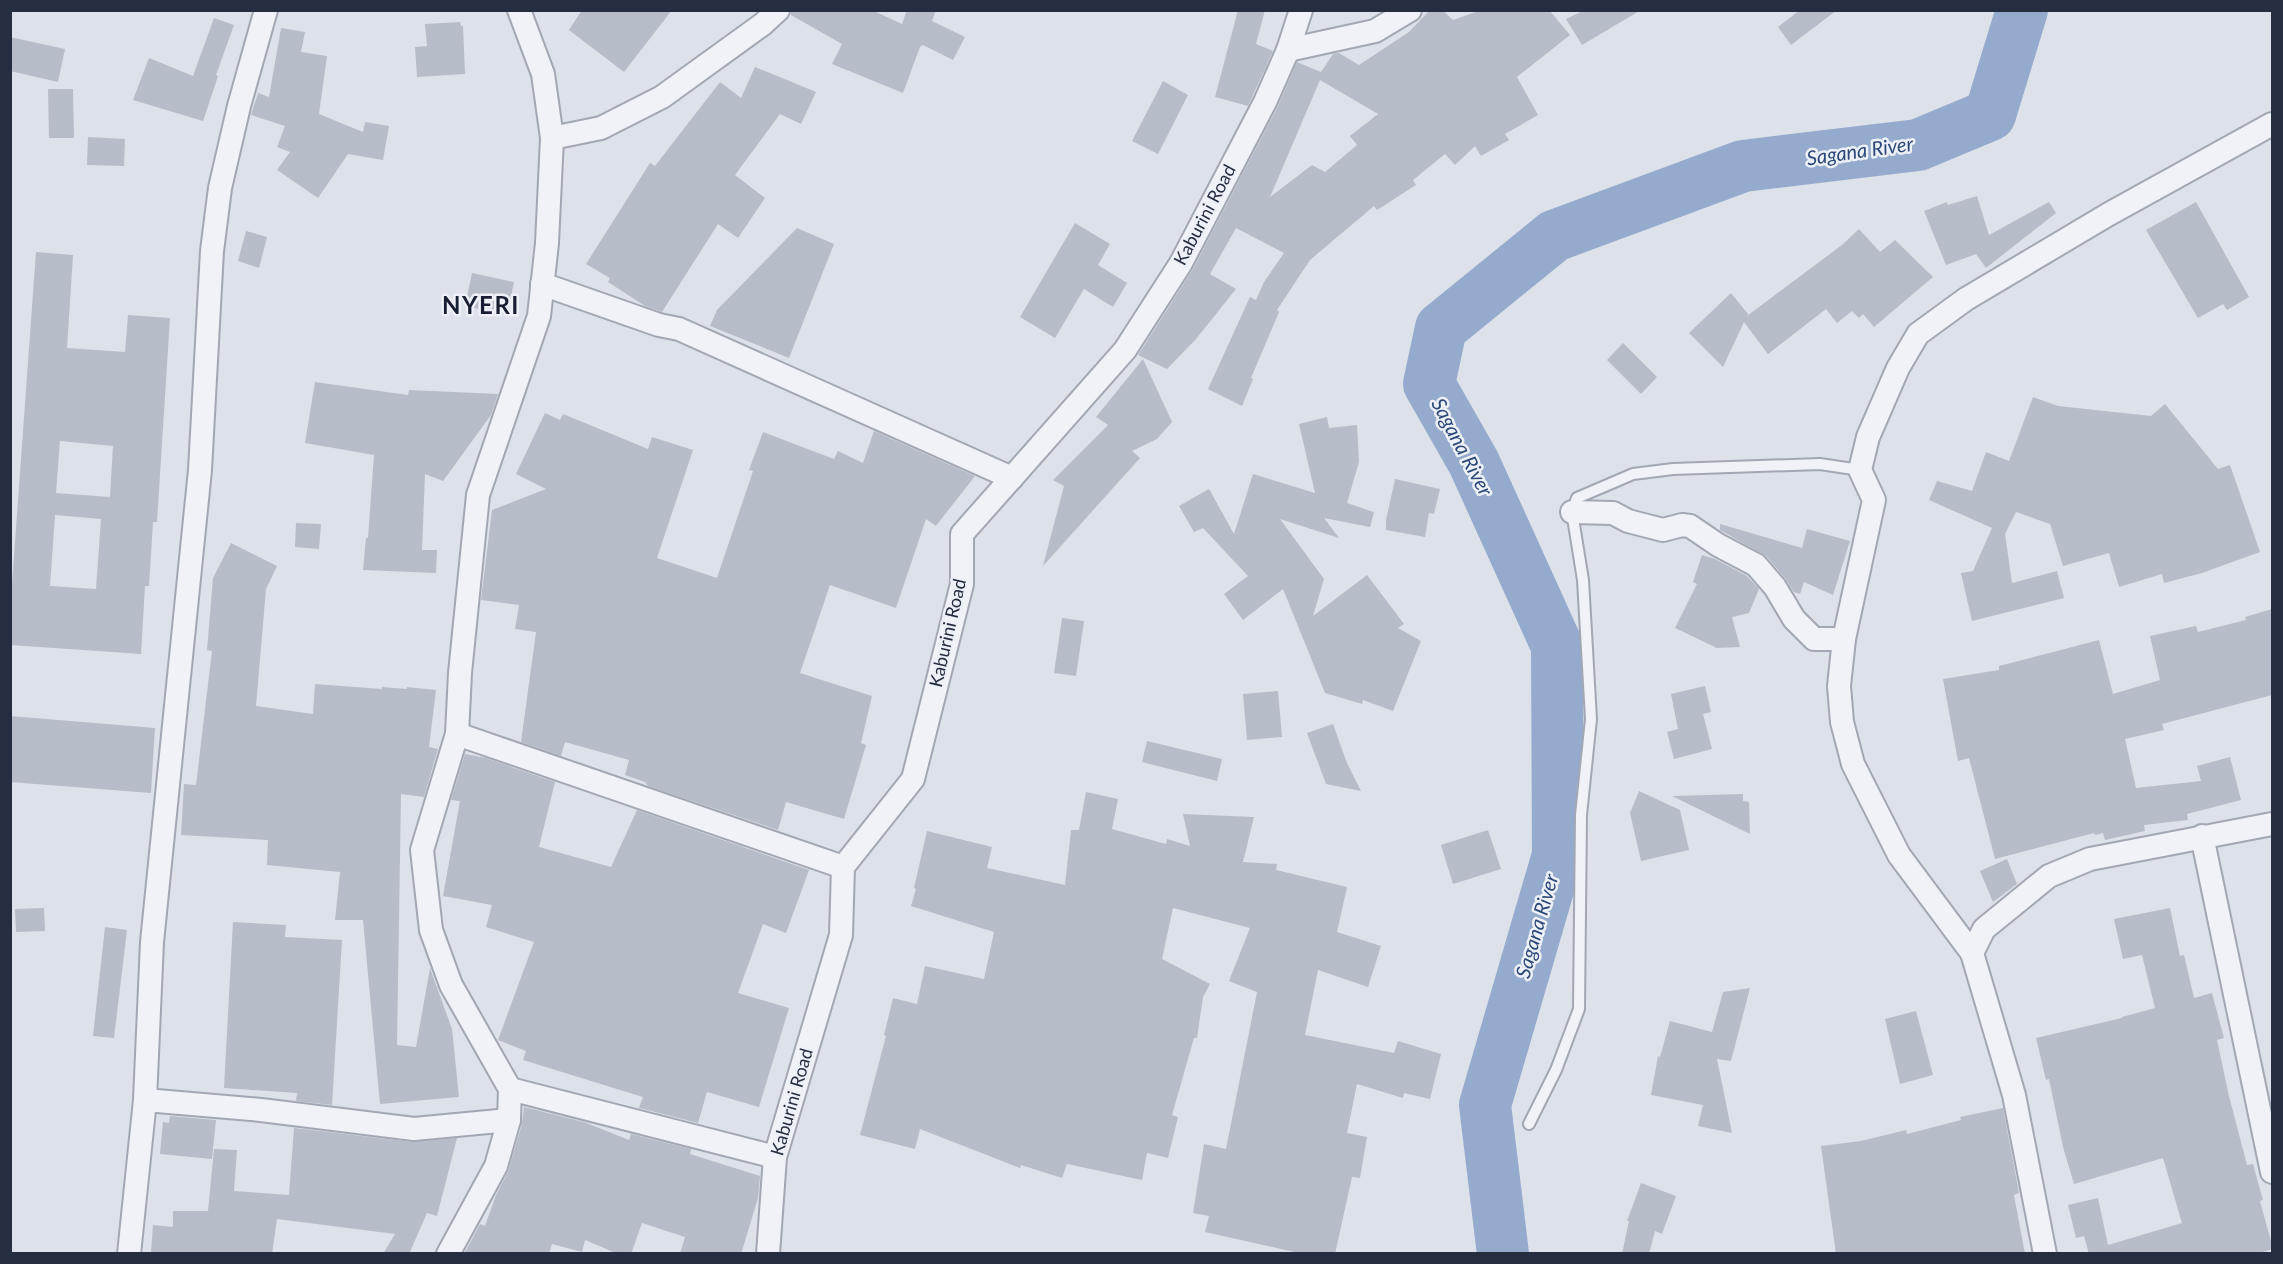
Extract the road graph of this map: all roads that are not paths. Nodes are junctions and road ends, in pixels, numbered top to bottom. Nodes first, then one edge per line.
1 (266, 10) edge
2 (519, 10) edge
3 (778, 10) edge
4 (1301, 10) edge
5 (1410, 10) edge
6 (1288, 50) junction
7 (2272, 124) edge
8 (552, 138) junction
9 (542, 284) junction
10 (1860, 470) junction
11 (1012, 478) junction
12 (1572, 512) junction
13 (1844, 639) junction
14 (457, 734) junction
15 (2272, 824) edge
16 (2202, 836) junction
17 (843, 867) junction
18 (1972, 953) junction
19 (510, 1089) junction
20 (145, 1100) junction
21 (509, 1120) junction
22 (1529, 1124) dead end
23 (775, 1157) junction
24 (2272, 1172) edge
25 (129, 1254) edge
26 (448, 1254) edge
27 (768, 1254) edge
28 (2045, 1254) edge

1 - 20 street
2 - 8 street
3 - 8 street
4 - 6 street, Kaburini Road
5 - 6 street
6 - 11 street, Kaburini Road
7 - 10 street
8 - 9 street
9 - 11 street
9 - 14 street
10 - 12 lane
10 - 13 street
11 - 17 street, Kaburini Road
12 - 13 street
12 - 22 lane
13 - 18 street
14 - 17 street
14 - 19 street
15 - 16 street
16 - 18 street
16 - 24 street
17 - 23 street, Kaburini Road
18 - 28 street
19 - 21 street
19 - 23 street
20 - 21 street
20 - 25 street
21 - 26 street
23 - 27 street, Kaburini Road

